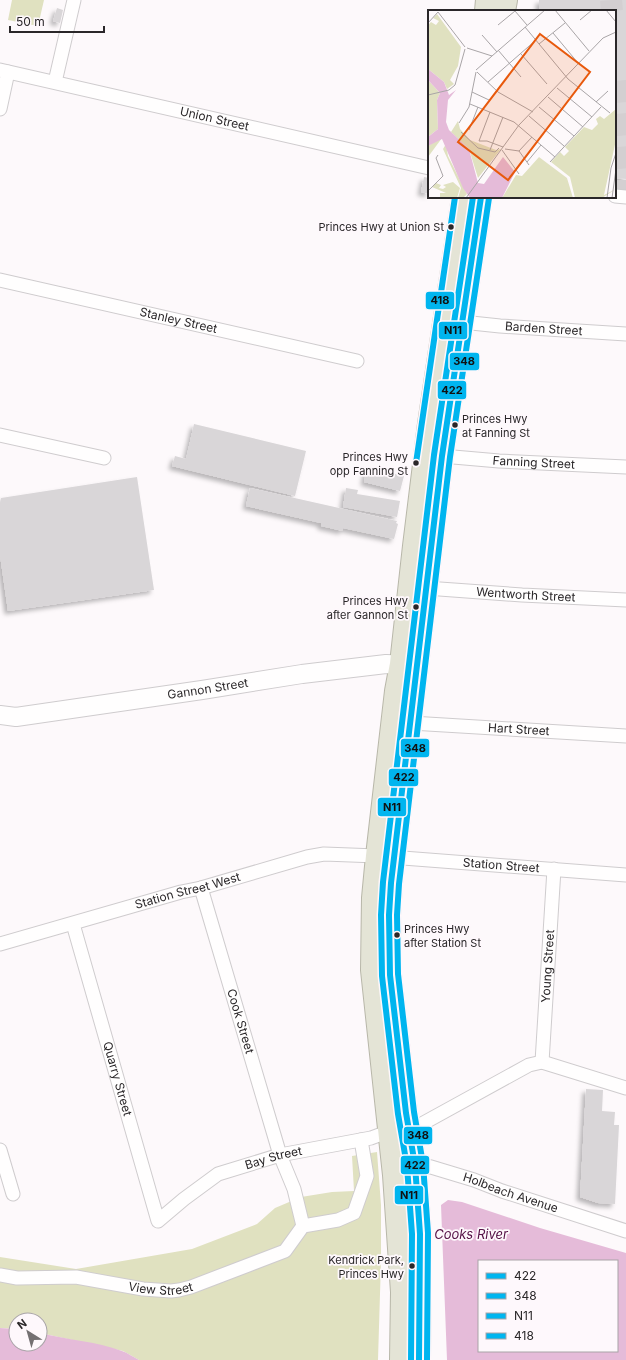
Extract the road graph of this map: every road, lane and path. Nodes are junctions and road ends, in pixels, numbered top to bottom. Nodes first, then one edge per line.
1 (74, 0) edge
2 (4, 71) edge
3 (55, 82) junction
4 (0, 109) edge
5 (428, 168) edge
6 (616, 196) edge
7 (626, 197) edge
8 (463, 198) edge
9 (481, 198) edge
10 (0, 280) edge
11 (462, 322) junction
12 (626, 334) edge
13 (357, 361) dead end
14 (0, 435) edge
15 (442, 456) junction
16 (104, 458) dead end
17 (626, 467) edge
18 (426, 588) junction
19 (626, 600) edge
20 (409, 664) junction
21 (0, 715) edge
22 (411, 723) junction
23 (626, 736) edge
24 (386, 857) junction
25 (554, 869) junction
26 (626, 875) edge
27 (201, 888) junction
28 (73, 924) junction
29 (0, 944) edge
30 (542, 1062) junction
31 (626, 1088) edge
32 (400, 1131) junction
33 (361, 1140) junction
34 (0, 1150) edge
35 (280, 1155) junction
36 (393, 1160) junction
37 (415, 1165) junction
38 (13, 1194) dead end
39 (168, 1211) joint
40 (303, 1226) junction
41 (626, 1231) edge
42 (0, 1275) edge
43 (401, 1360) edge
44 (419, 1360) edge

1 - 3 street
2 - 3 street, Union Street
2 - 4 street
3 - 5 street, Union Street
6 - 7 street
8 - 20 highway
9 - 11 highway
10 - 13 street, Stanley Street
11 - 12 street, Barden Street
11 - 15 highway
14 - 16 street
15 - 17 street, Fanning Street
15 - 18 highway
18 - 19 street, Wentworth Street
18 - 20 highway
20 - 21 street, Gannon Street
20 - 22 highway
20 - 24 highway
22 - 23 street, Hart Street
22 - 24 highway
24 - 25 street, Station Street
24 - 27 street, Station Street West
24 - 32 highway
25 - 26 street, Station Street
25 - 30 street, Young Street
27 - 28 street, Station Street West
27 - 35 street, Cook Street
28 - 29 street, Station Street West
28 - 39 street, Quarry Street
30 - 31 street
30 - 32 street, Bay Street
32 - 33 street, Bay Street
32 - 36 highway
32 - 37 highway
33 - 35 street, Bay Street
33 - 40 street
34 - 38 street
35 - 39 street, Bay Street
35 - 40 street
36 - 37 street, Holbeach Avenue
36 - 43 highway
37 - 41 street, Holbeach Avenue
37 - 44 highway
40 - 42 street, View Street

